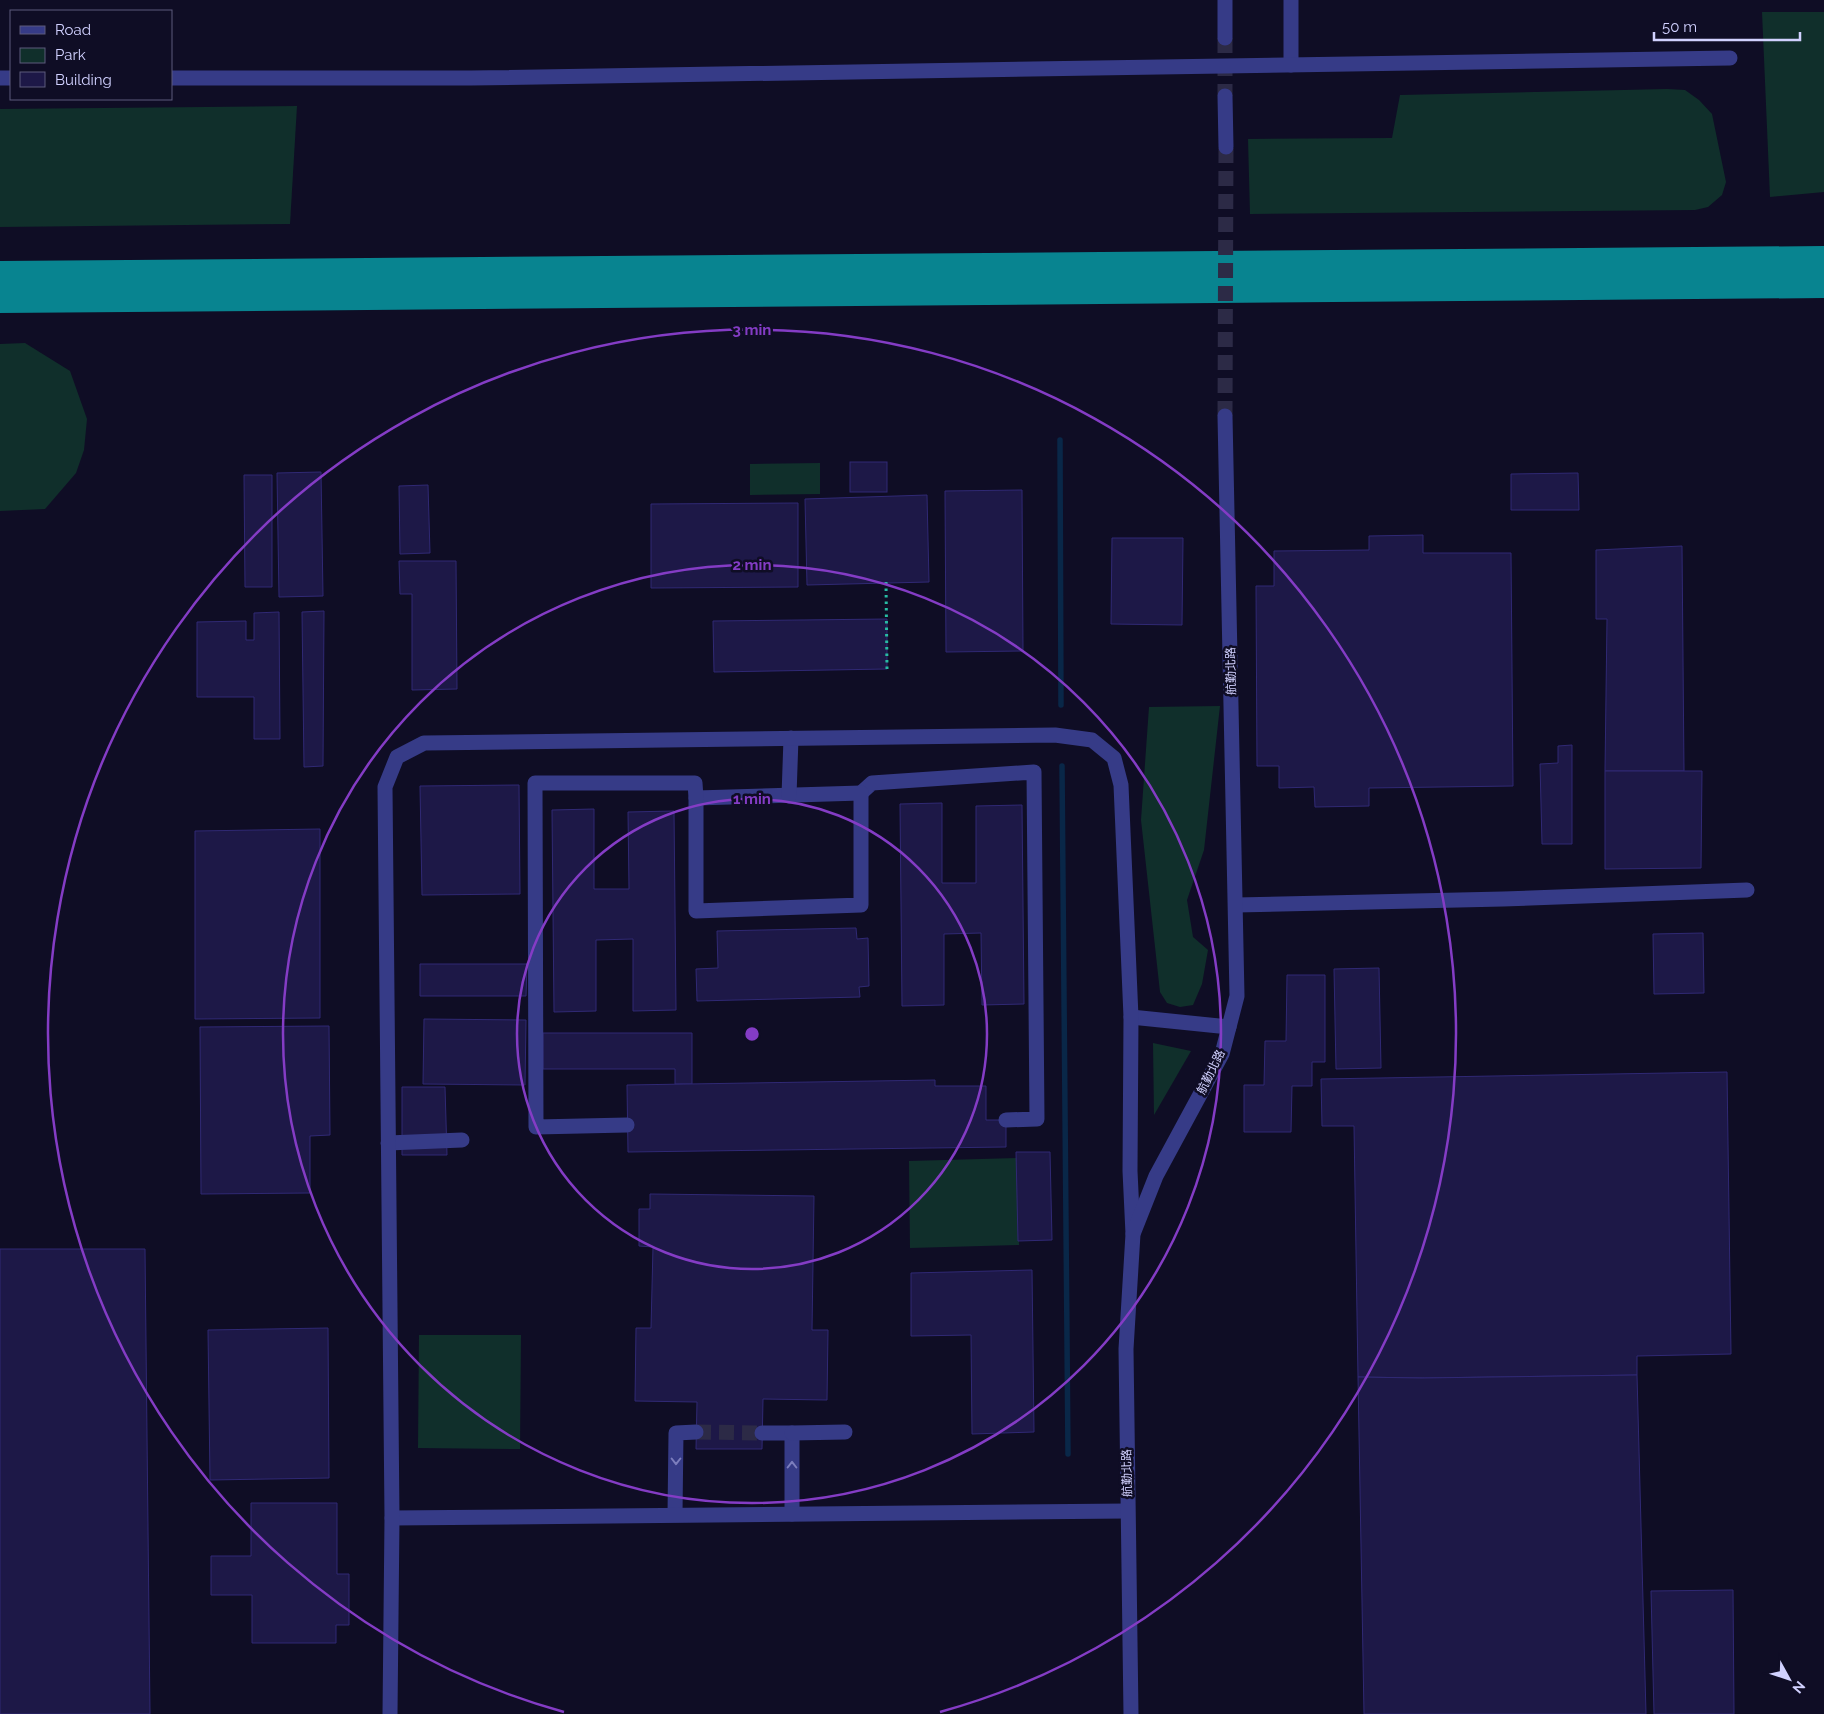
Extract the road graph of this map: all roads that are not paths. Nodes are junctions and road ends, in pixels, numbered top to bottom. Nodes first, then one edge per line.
1 (1225, 0) edge
2 (1292, 0) edge
3 (1225, 38) tunnel mouth
4 (1730, 58) dead end
5 (1291, 65) junction
6 (172, 78) edge
7 (1225, 96) tunnel mouth
8 (1226, 146) tunnel mouth
9 (1225, 416) tunnel mouth
10 (791, 738) junction
11 (861, 793) junction
12 (789, 796) junction
13 (696, 798) junction
14 (1746, 890) dead end
15 (1236, 905) junction
16 (1131, 1017) junction
17 (1229, 1027) junction
18 (1006, 1120) dead end
19 (627, 1125) dead end
20 (462, 1140) dead end
21 (388, 1143) junction
22 (1133, 1234) junction
23 (696, 1432) tunnel mouth
24 (844, 1432) dead end
25 (762, 1433) tunnel mouth
26 (792, 1433) junction
27 (1127, 1511) junction
28 (675, 1514) junction
29 (792, 1514) junction
30 (392, 1518) junction
31 (390, 1714) edge
32 (1130, 1714) edge

1 - 3 street
2 - 5 street
4 - 5 street
5 - 6 street
7 - 8 street
9 - 15 street, 航勤北路
10 - 12 street
10 - 16 street
10 - 21 street
11 - 12 street
11 - 13 street
11 - 18 street
12 - 13 street
13 - 19 street
14 - 15 street
15 - 17 street, 航勤北路
16 - 17 street
16 - 22 street
17 - 22 street, 航勤北路
20 - 21 street
21 - 30 street
22 - 27 street, 航勤北路
23 -> 28 street
24 - 26 street
25 - 26 street
29 -> 26 street
27 - 29 street
27 - 32 street, 航勤北路
28 - 29 street
28 - 30 street
30 - 31 street

